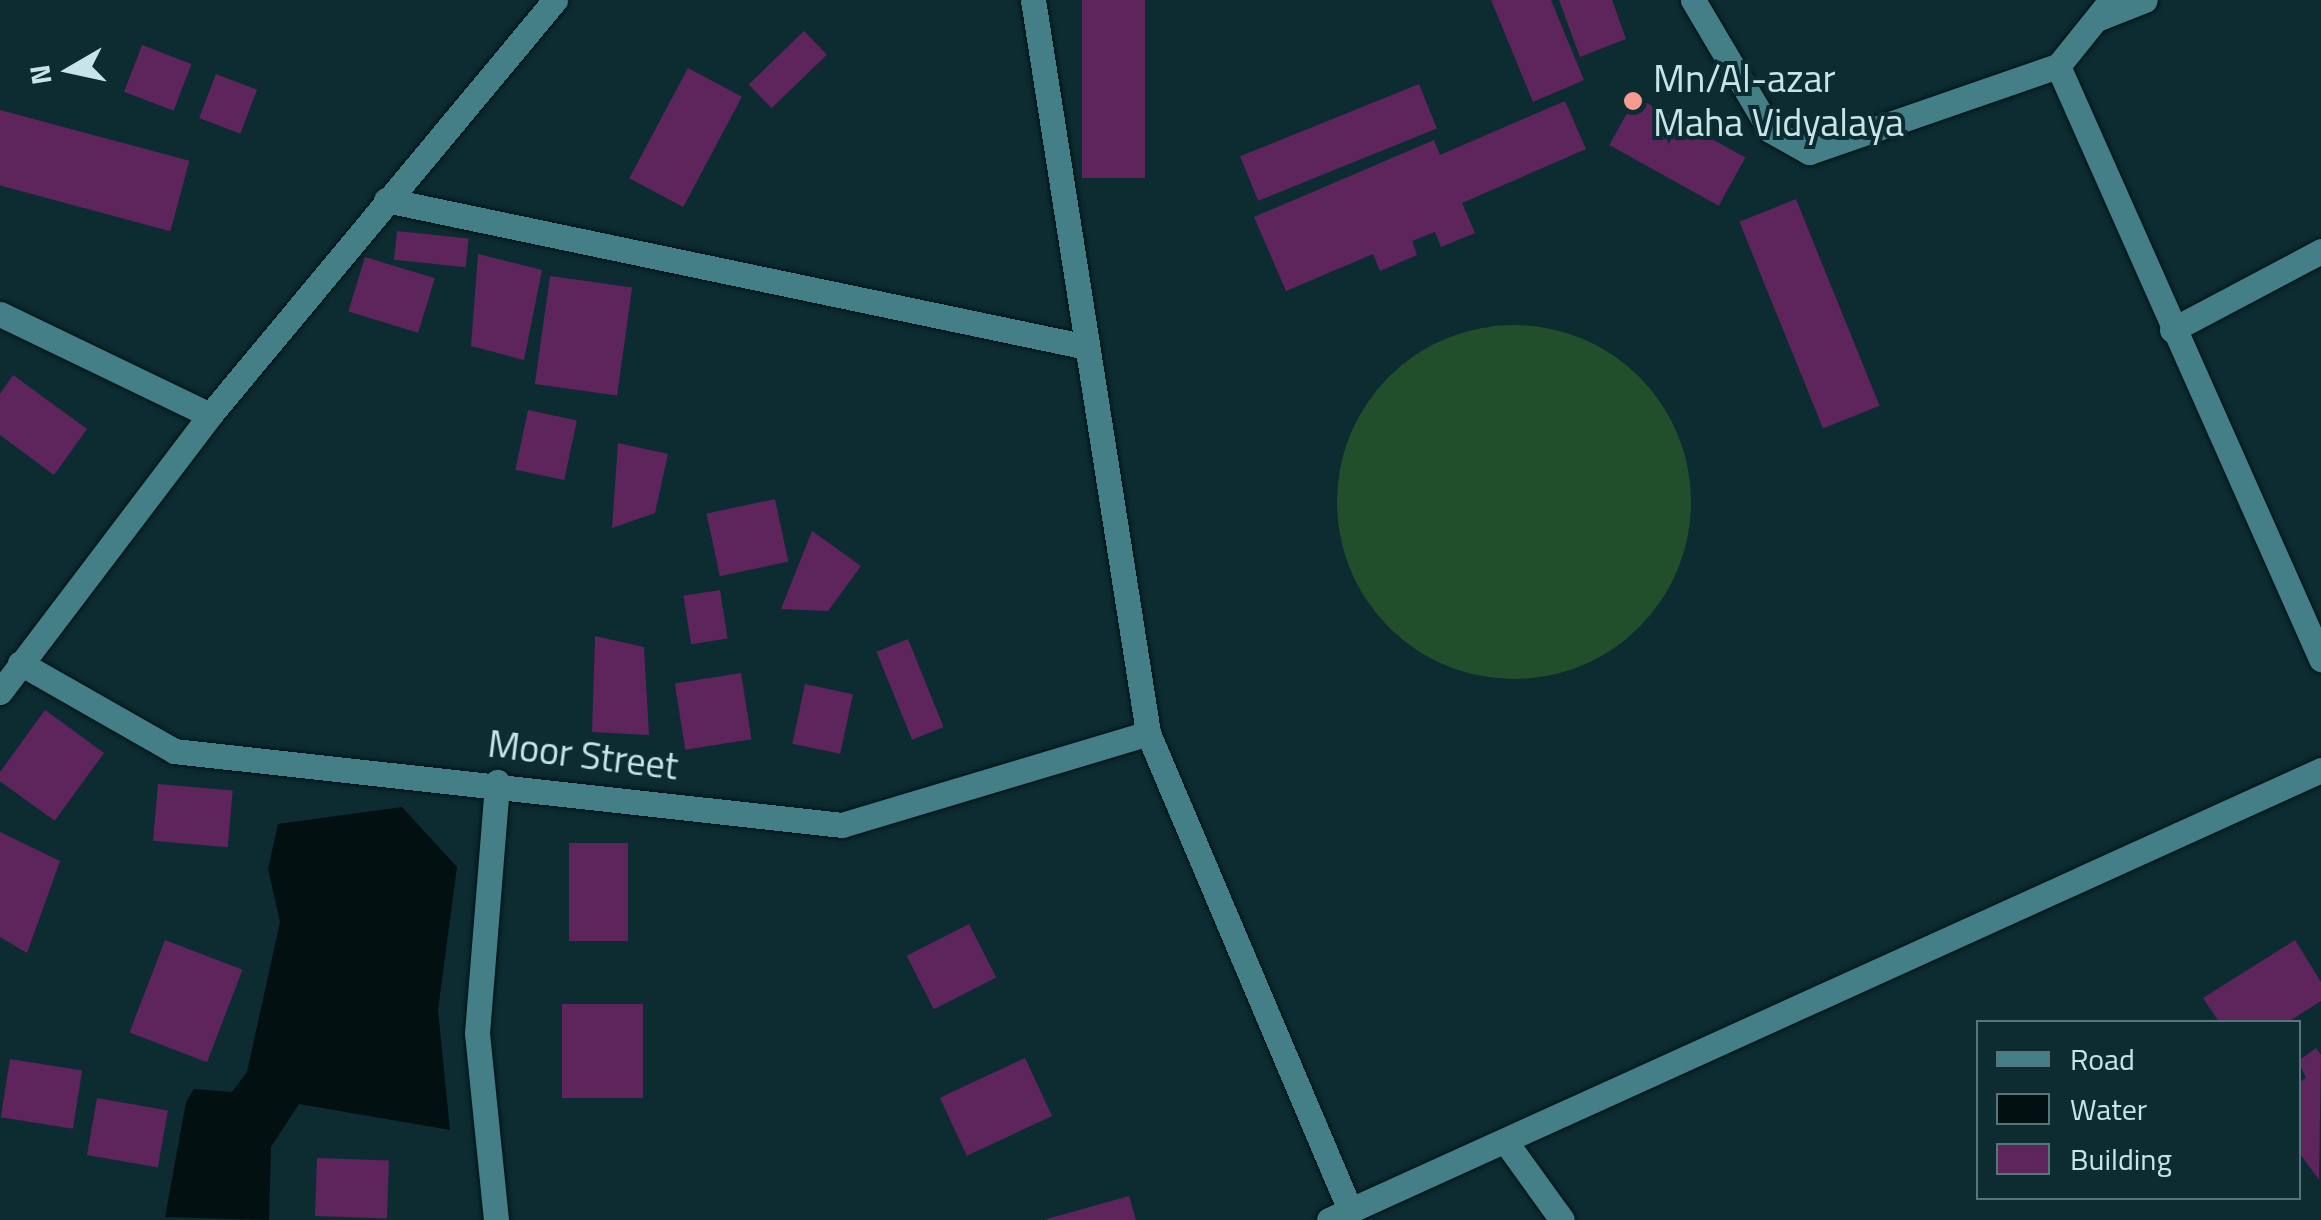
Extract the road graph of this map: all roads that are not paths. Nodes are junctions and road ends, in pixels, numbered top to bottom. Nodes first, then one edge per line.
1 (555, 0) edge
2 (1032, 0) edge
3 (1693, 0) edge
4 (2146, 0) edge
5 (2104, 10) edge
6 (2058, 66) junction
7 (386, 200) junction
8 (2318, 260) edge
9 (0, 314) edge
10 (2172, 330) junction
11 (1086, 347) junction
12 (210, 414) junction
13 (2321, 659) edge
14 (20, 663) junction
15 (0, 692) edge
16 (1148, 733) junction
17 (2321, 770) edge
18 (498, 782) junction
19 (1508, 1145) junction
20 (1339, 1215) edge
21 (496, 1220) edge
22 (1562, 1220) edge

1 - 7 street
2 - 11 street
3 - 6 street
4 - 5 street
5 - 6 street
6 - 10 street
7 - 11 street
7 - 12 street
8 - 10 street
9 - 12 street
10 - 13 street
11 - 16 street
12 - 14 street
14 - 15 street
14 - 18 street, Moor Street
16 - 18 street, Moor Street
16 - 20 street
17 - 19 street
18 - 21 street
19 - 20 street
19 - 22 street

